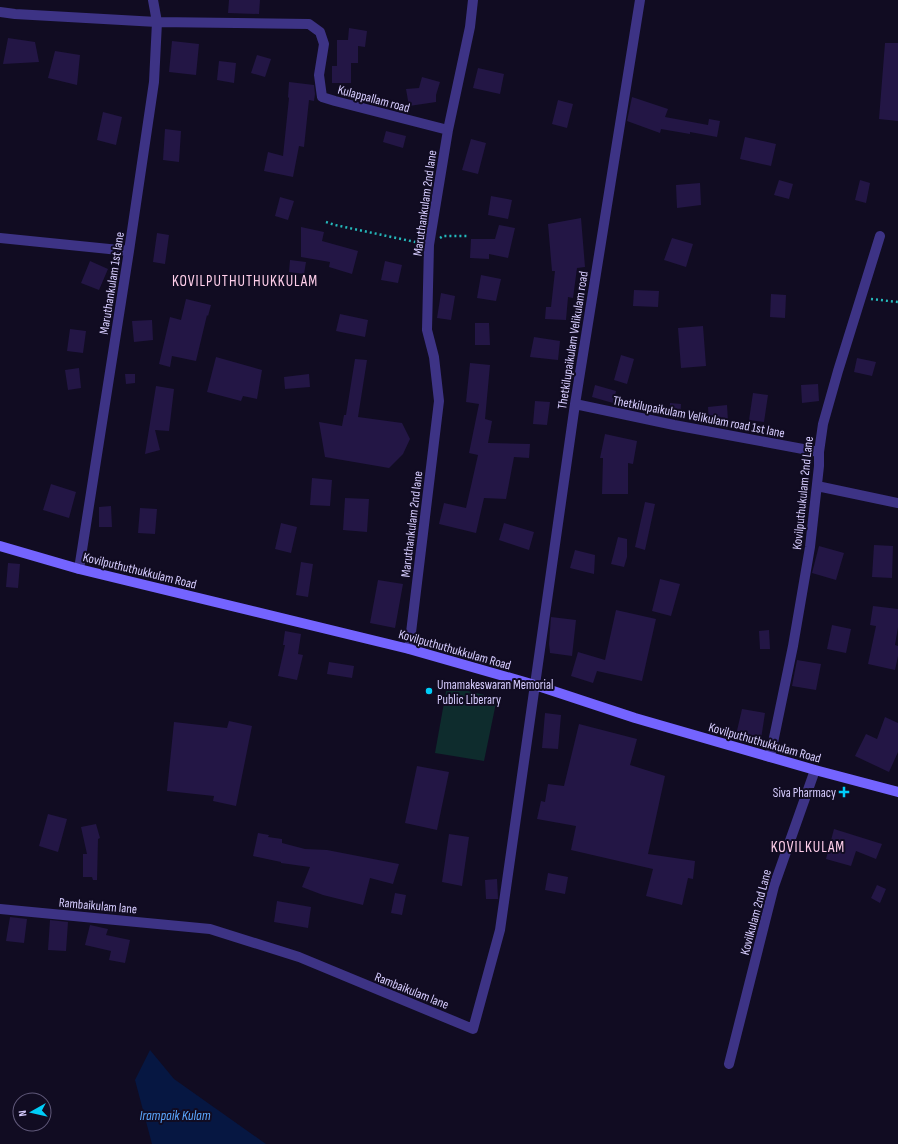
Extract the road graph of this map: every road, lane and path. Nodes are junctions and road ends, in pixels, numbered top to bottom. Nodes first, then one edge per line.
1 (153, 0) edge
2 (473, 0) edge
3 (640, 0) edge
4 (0, 12) edge
5 (157, 22) junction
6 (448, 130) junction
7 (326, 222) dead end
8 (467, 236) dead end
9 (880, 236) dead end
10 (0, 238) edge
11 (429, 245) junction
12 (129, 251) junction
13 (860, 298) junction
14 (898, 302) edge
15 (575, 404) junction
16 (819, 452) junction
17 (817, 486) junction
18 (898, 503) edge
19 (0, 546) edge
20 (79, 569) junction
21 (409, 649) junction
22 (535, 685) junction
23 (770, 756) junction
24 (815, 770) junction
25 (898, 792) edge
26 (0, 909) edge
27 (729, 1064) dead end

1 - 5 street, Maruthankulam 1st lane
2 - 6 street, Maruthankulam 2nd lane
3 - 15 street, Thetkilupaikulam Velikulam road
4 - 5 street, Kulappallam road
5 - 6 street, Kulappallam road
5 - 12 street, Maruthankulam 1st lane
6 - 11 street, Maruthankulam 2nd lane
7 - 11 path
8 - 11 path
9 - 13 street, Kovilputhukulam 2nd Lane
10 - 12 street
11 - 21 street, Maruthankulam 2nd lane
12 - 20 street, Maruthankulam 1st lane
13 - 14 path
13 - 16 street, Kovilputhukulam 2nd Lane
15 - 16 street, Thetkilupaikulam Velikulam road 1st lane
15 - 22 street, Thetkilupaikulam Velikulam road
16 - 17 street, Kovilputhukulam 2nd Lane
17 - 18 street
17 - 23 street, Kovilputhukulam 2nd Lane
19 - 20 street, Kovilputhuthukkulam Road
20 - 21 street, Kovilputhuthukkulam Road
21 - 22 street, Kovilputhuthukkulam Road
22 - 23 street, Kovilputhuthukkulam Road
22 - 26 street, Rambaikulam lane
23 - 24 street, Kovilputhuthukkulam Road
24 - 25 street, Kovilputhuthukkulam Road
24 - 27 street, Kovilkulam 2nd Lane

